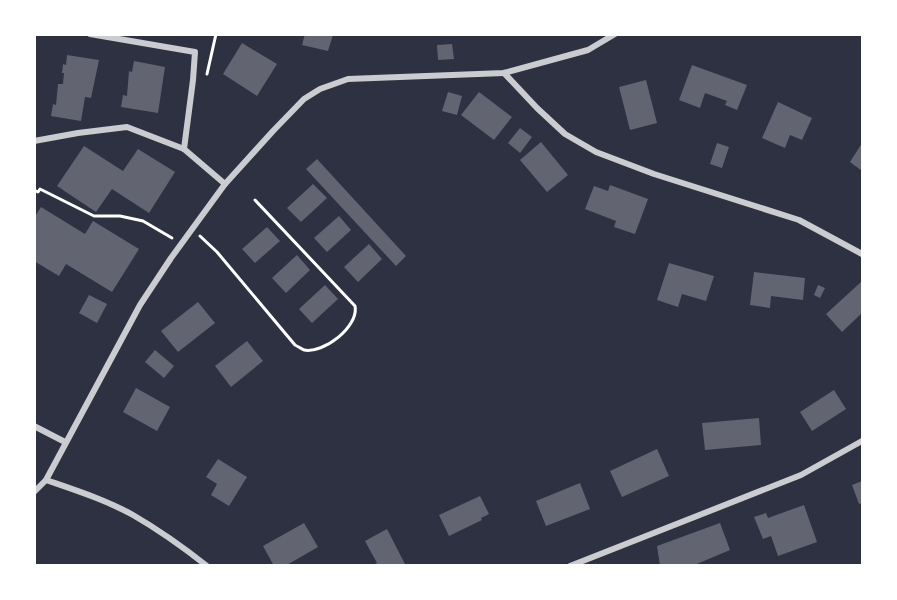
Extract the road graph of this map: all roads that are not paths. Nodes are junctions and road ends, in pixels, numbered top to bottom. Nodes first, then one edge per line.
1 (90, 34) edge
2 (615, 34) edge
3 (504, 73) junction
4 (34, 141) edge
5 (184, 149) junction
6 (225, 184) junction
7 (862, 254) edge
8 (34, 426) edge
9 (862, 441) edge
10 (65, 442) junction
11 (46, 480) junction
12 (34, 492) edge
13 (207, 566) edge
14 (570, 566) edge

1 - 5 street
2 - 3 street
3 - 6 street
3 - 7 street
4 - 5 street
5 - 6 street
6 - 10 street
8 - 10 street
9 - 14 street
10 - 11 street
11 - 12 street
11 - 13 street

